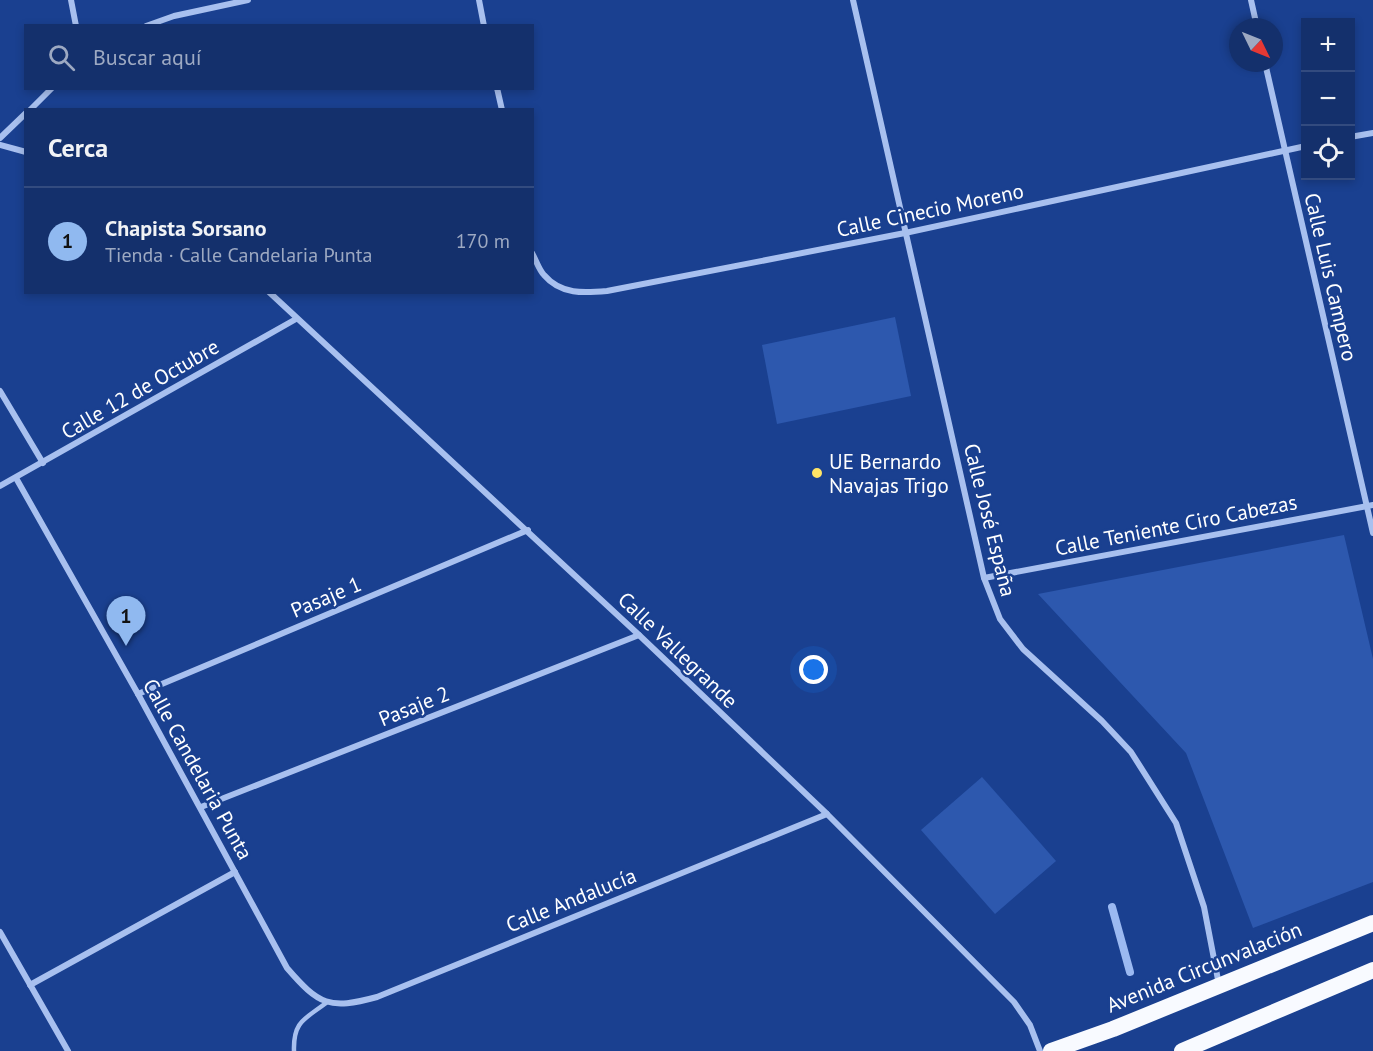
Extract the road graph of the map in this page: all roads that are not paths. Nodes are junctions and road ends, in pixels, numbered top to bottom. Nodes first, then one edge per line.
1 (71, 0) edge
2 (248, 0) edge
3 (479, 0) edge
4 (854, 0) edge
5 (1251, 0) edge
6 (1255, 18) edge
7 (76, 24) edge
8 (152, 24) edge
9 (484, 24) edge
10 (1267, 72) edge
11 (50, 90) edge
12 (497, 90) edge
13 (32, 108) edge
14 (501, 108) edge
15 (23, 115) edge
16 (1373, 133) edge
17 (1355, 136) edge
18 (0, 138) edge
19 (0, 145) edge
20 (1301, 147) edge
21 (1285, 150) junction
22 (24, 151) edge
23 (905, 233) junction
24 (534, 258) edge
25 (271, 294) edge
26 (296, 319) junction
27 (0, 391) edge
28 (43, 463) junction
29 (16, 478) junction
30 (0, 486) edge
31 (1370, 505) edge
32 (528, 530) junction
33 (1373, 533) edge
34 (984, 578) junction
35 (639, 635) junction
36 (138, 694) junction
37 (201, 807) junction
38 (826, 814) junction
39 (235, 872) junction
40 (1373, 923) edge
41 (0, 932) edge
42 (1373, 970) edge
43 (30, 985) junction
44 (1219, 985) junction
45 (326, 1003) junction
46 (68, 1051) edge
47 (294, 1051) edge
48 (1040, 1051) edge
49 (1051, 1051) edge
50 (1182, 1051) edge

1 - 7 street
2 - 8 street
3 - 9 street
4 - 23 street, Calle José España
5 - 6 street
10 - 21 street, Calle Luis Campero
11 - 13 street
12 - 14 street
15 - 18 street
16 - 17 street
19 - 22 street
20 - 21 street, Calle Cinecio Moreno
21 - 23 street, Calle Cinecio Moreno
21 - 31 street, Calle Luis Campero
23 - 24 street, Calle Cinecio Moreno
23 - 34 street, Calle José España
25 - 26 street, Calle Vallegrande
26 - 28 street, Calle 12 de Octubre
26 - 32 street, Calle Vallegrande
27 - 28 street
28 - 29 street, Calle 12 de Octubre
29 - 30 street, Calle 12 de Octubre
29 - 36 street, Calle Candelaria Punta
31 - 33 street, Calle Luis Campero
31 - 34 street, Calle Teniente Ciro Cabezas
32 - 35 street, Calle Vallegrande
32 - 36 street, Pasaje 1
34 - 44 street, Calle José España
35 - 37 street, Pasaje 2
35 - 38 street, Calle Vallegrande
36 - 37 street, Calle Candelaria Punta
37 - 39 street, Calle Candelaria Punta
38 - 45 street, Calle Andalucía
38 - 48 street, Calle Vallegrande
39 - 43 street
39 - 45 street, Calle Candelaria Punta
40 - 44 highway, Avenida Circunvalación
41 - 43 street
42 - 50 highway
43 - 46 street
44 - 49 highway, Avenida Circunvalación
45 - 47 lane

